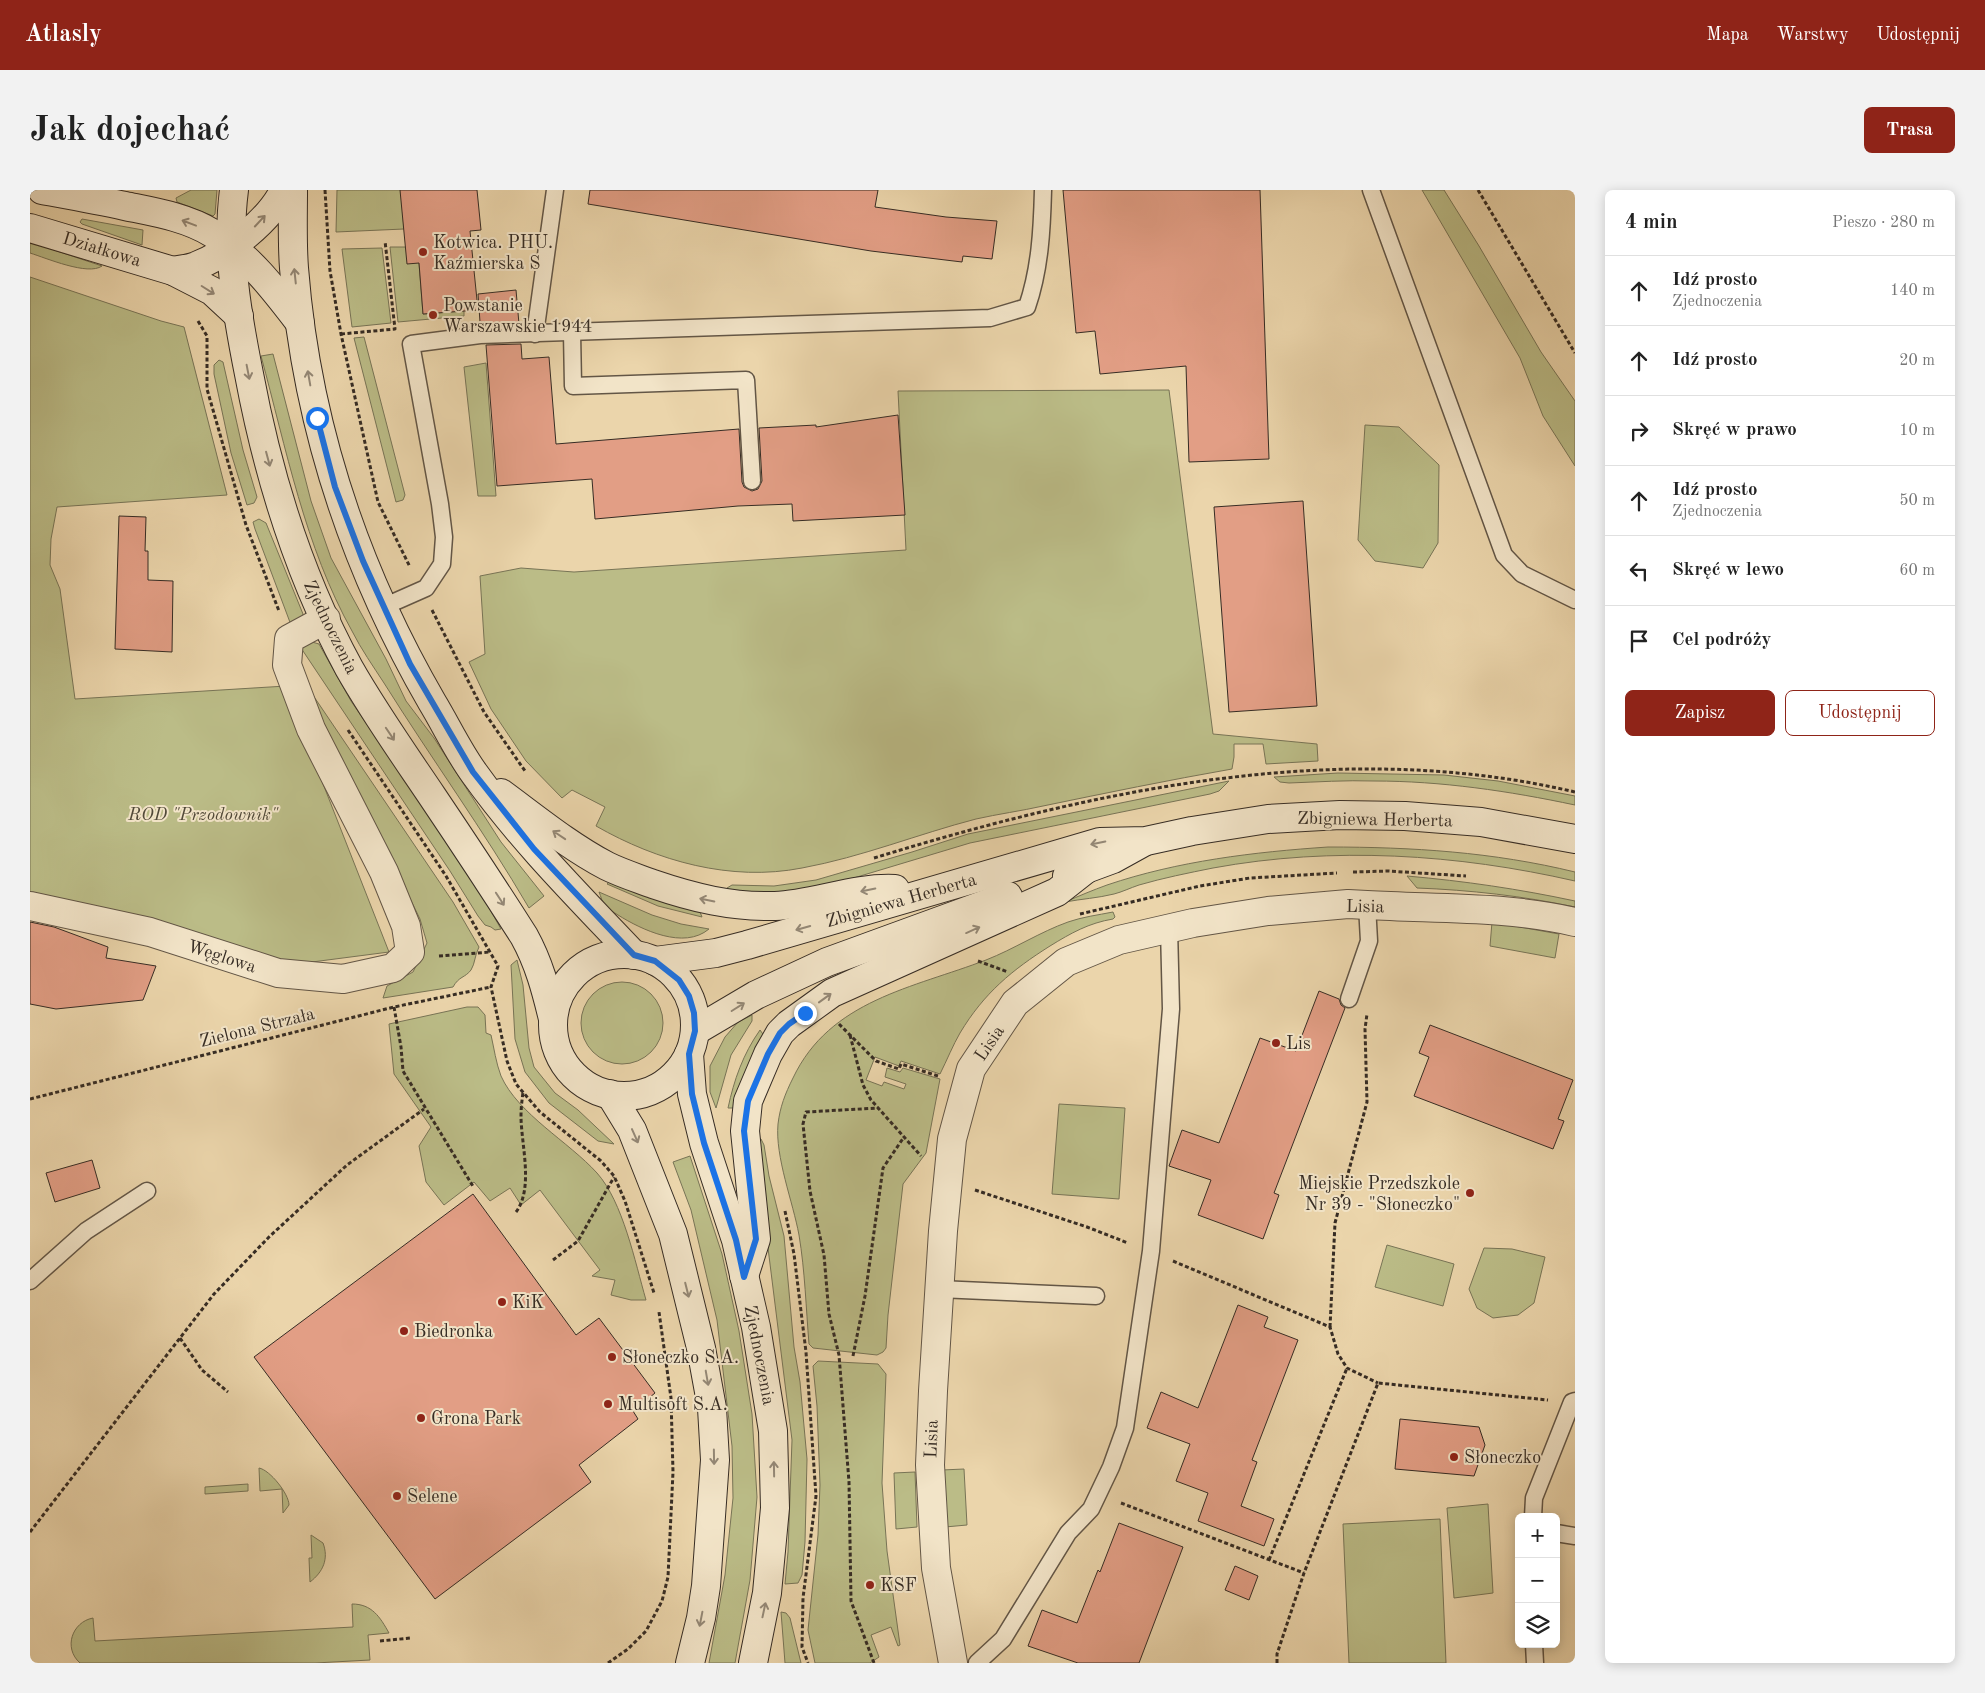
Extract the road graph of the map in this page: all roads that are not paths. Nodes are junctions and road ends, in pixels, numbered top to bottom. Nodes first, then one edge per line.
1 (42, 190) edge
2 (136, 190) edge
3 (234, 190) edge
4 (284, 190) edge
5 (293, 190) edge
6 (555, 190) edge
7 (1043, 190) edge
8 (1370, 190) edge
9 (83, 198) junction
10 (30, 228) edge
11 (231, 247) junction
12 (173, 271) junction
13 (239, 316) junction
14 (300, 324) junction
15 (572, 332) junction
16 (536, 334) junction
17 (752, 481) dead end
18 (1575, 600) edge
19 (384, 606) junction
20 (326, 619) junction
21 (473, 772) junction
22 (1575, 839) edge
23 (1146, 841) junction
24 (1085, 870) junction
25 (934, 890) junction
26 (1367, 905) junction
27 (30, 906) edge
28 (1575, 922) edge
29 (1169, 928) junction
30 (645, 958) junction
31 (1349, 999) dead end
32 (553, 1019) junction
33 (692, 1042) junction
34 (610, 1094) junction
35 (147, 1191) dead end
36 (744, 1277) junction
37 (30, 1281) edge
38 (939, 1289) junction
39 (1096, 1296) dead end
40 (1574, 1402) edge
41 (1534, 1513) edge
42 (1560, 1534) edge
43 (1575, 1536) edge
44 (1534, 1648) edge
45 (755, 1661) edge
46 (689, 1662) edge
47 (953, 1663) edge
48 (977, 1663) edge
49 (1534, 1663) edge

1 - 9 street
2 - 9 street
3 - 11 street, Zjednoczenia
11 -> 4 street, Działkowa
14 -> 5 street
6 - 16 lane
7 - 15 lane
8 - 18 lane
11 -> 9 street
10 - 12 street, Działkowa
11 - 12 street, Działkowa
11 - 13 street, Zjednoczenia
11 - 14 street
12 -> 13 street, Działkowa
13 -> 20 street, Zjednoczenia
19 -> 14 street
15 - 16 lane
15 - 17 lane
16 - 19 lane
19 - 21 street
20 - 27 street, Węglowa
20 -> 32 street, Zjednoczenia
25 -> 21 street
21 - 30 street
22 - 23 street, Zbigniewa Herberta
23 - 24 street, Zbigniewa Herberta
23 -> 25 street, Zbigniewa Herberta
33 -> 24 street, Zbigniewa Herberta
36 -> 24 street
25 -> 30 street, Zbigniewa Herberta
26 - 28 street, Lisia
26 - 29 street, Lisia
26 - 31 lane
29 - 38 street, Lisia
29 - 48 lane
30 - 32 street
30 - 33 street
32 - 34 street
33 - 34 street
33 - 36 street, Zjednoczenia
34 -> 46 street
35 - 37 lane
45 -> 36 street, Zjednoczenia
38 - 39 lane
38 - 47 street, Lisia
40 - 41 lane
42 - 43 lane
44 - 49 lane

